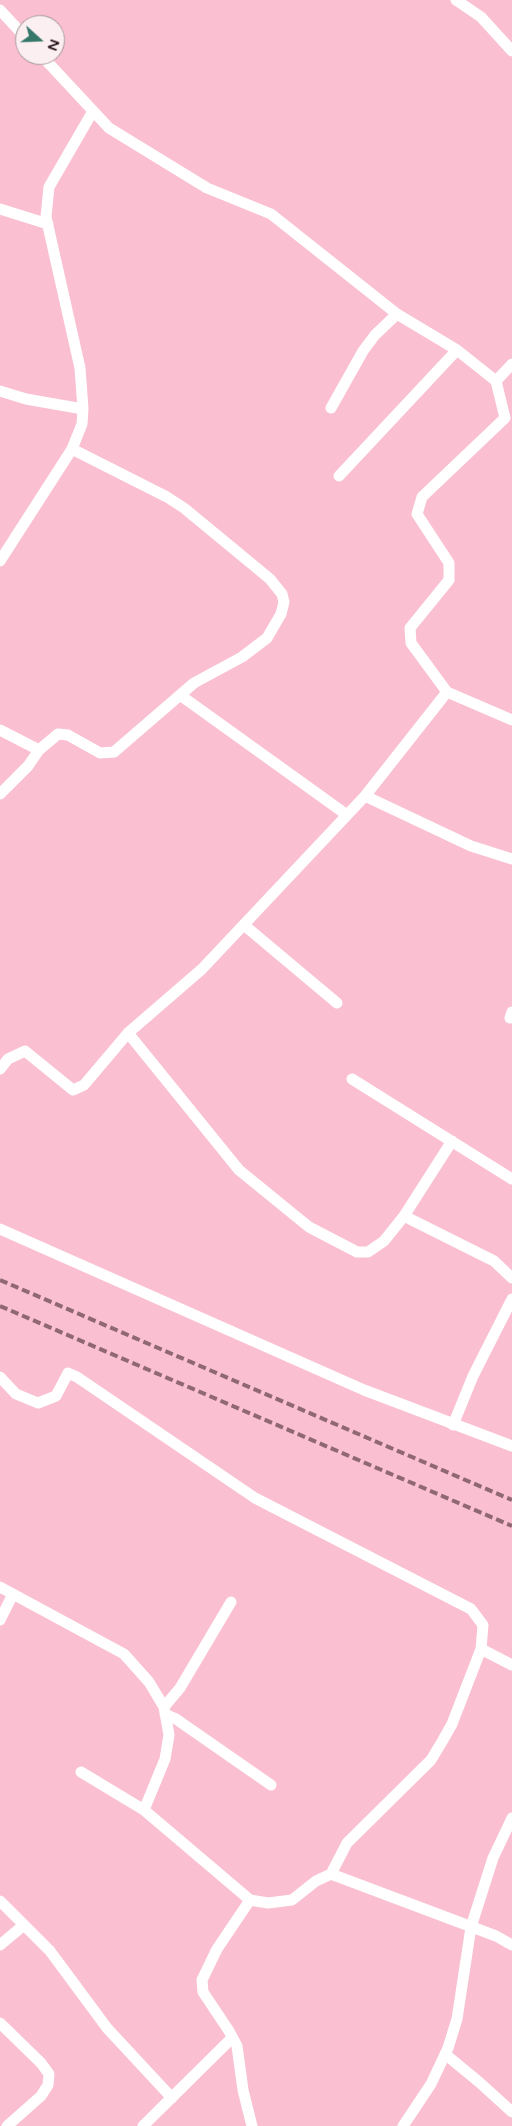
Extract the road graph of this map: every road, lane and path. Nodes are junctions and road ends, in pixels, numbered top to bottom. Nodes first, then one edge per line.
1 (3, 0) edge
2 (456, 0) edge
3 (0, 2) edge
4 (0, 10) edge
5 (15, 26) edge
6 (512, 51) edge
7 (51, 65) edge
8 (93, 111) junction
9 (0, 209) edge
10 (48, 224) junction
11 (397, 314) junction
12 (457, 350) junction
13 (512, 364) edge
14 (496, 381) junction
15 (0, 392) edge
16 (331, 408) dead end
17 (83, 409) junction
18 (509, 421) edge
19 (72, 449) junction
20 (338, 476) dead end
21 (0, 561) edge
22 (447, 692) junction
23 (180, 695) junction
24 (512, 720) edge
25 (0, 730) edge
26 (39, 750) junction
27 (0, 794) edge
28 (365, 796) junction
29 (347, 815) junction
30 (512, 859) edge
31 (244, 925) junction
32 (337, 1003) dead end
33 (128, 1034) junction
34 (0, 1068) edge
35 (352, 1078) dead end
36 (452, 1141) junction
37 (512, 1179) edge
38 (404, 1216) junction
39 (0, 1228) edge
40 (512, 1278) edge
41 (512, 1298) edge
42 (0, 1377) edge
43 (453, 1425) junction
44 (512, 1446) edge
45 (0, 1587) edge
46 (13, 1594) junction
47 (230, 1602) dead end
48 (0, 1620) edge
49 (480, 1649) junction
50 (512, 1665) edge
51 (165, 1710) junction
52 (80, 1772) dead end
53 (272, 1785) dead end
54 (144, 1810) junction
55 (512, 1818) edge
56 (331, 1874) junction
57 (250, 1900) junction
58 (0, 1901) edge
59 (24, 1925) junction
60 (471, 1927) junction
61 (512, 1944) edge
62 (0, 1945) edge
63 (0, 2023) edge
64 (232, 2038) junction
65 (445, 2054) junction
66 (172, 2098) junction
67 (512, 2112) edge
68 (253, 2125) edge
69 (7, 2126) edge
70 (143, 2126) edge
71 (403, 2126) edge

1 - 3 street
2 - 6 street
4 - 5 street
7 - 8 street
8 - 10 street
8 - 11 street
9 - 10 street
10 - 17 street
11 - 12 street
11 - 16 street
12 - 14 street
12 - 20 street
13 - 14 street
14 - 18 street
15 - 17 street
17 - 19 street
18 - 22 street
19 - 21 street
19 - 23 street
22 - 24 street
22 - 28 street
23 - 26 street
23 - 29 street
25 - 26 street
26 - 27 street
28 - 29 street
28 - 30 street
29 - 31 street
31 - 32 street
31 - 33 street
33 - 34 street
33 - 38 street
35 - 36 street
36 - 37 street
36 - 38 street
38 - 40 street
39 - 43 street
41 - 43 street
42 - 49 street
43 - 44 street
45 - 46 street
46 - 48 street
46 - 51 street
47 - 51 street
49 - 50 street
49 - 56 street
51 - 53 street
51 - 54 street
52 - 54 street
54 - 57 street
55 - 60 street
56 - 57 street
56 - 60 street
57 - 64 street
58 - 59 street
59 - 62 street
59 - 66 street
60 - 61 street
60 - 65 street
63 - 69 street
64 - 66 street
64 - 68 street
65 - 67 street
65 - 71 street
66 - 70 street

